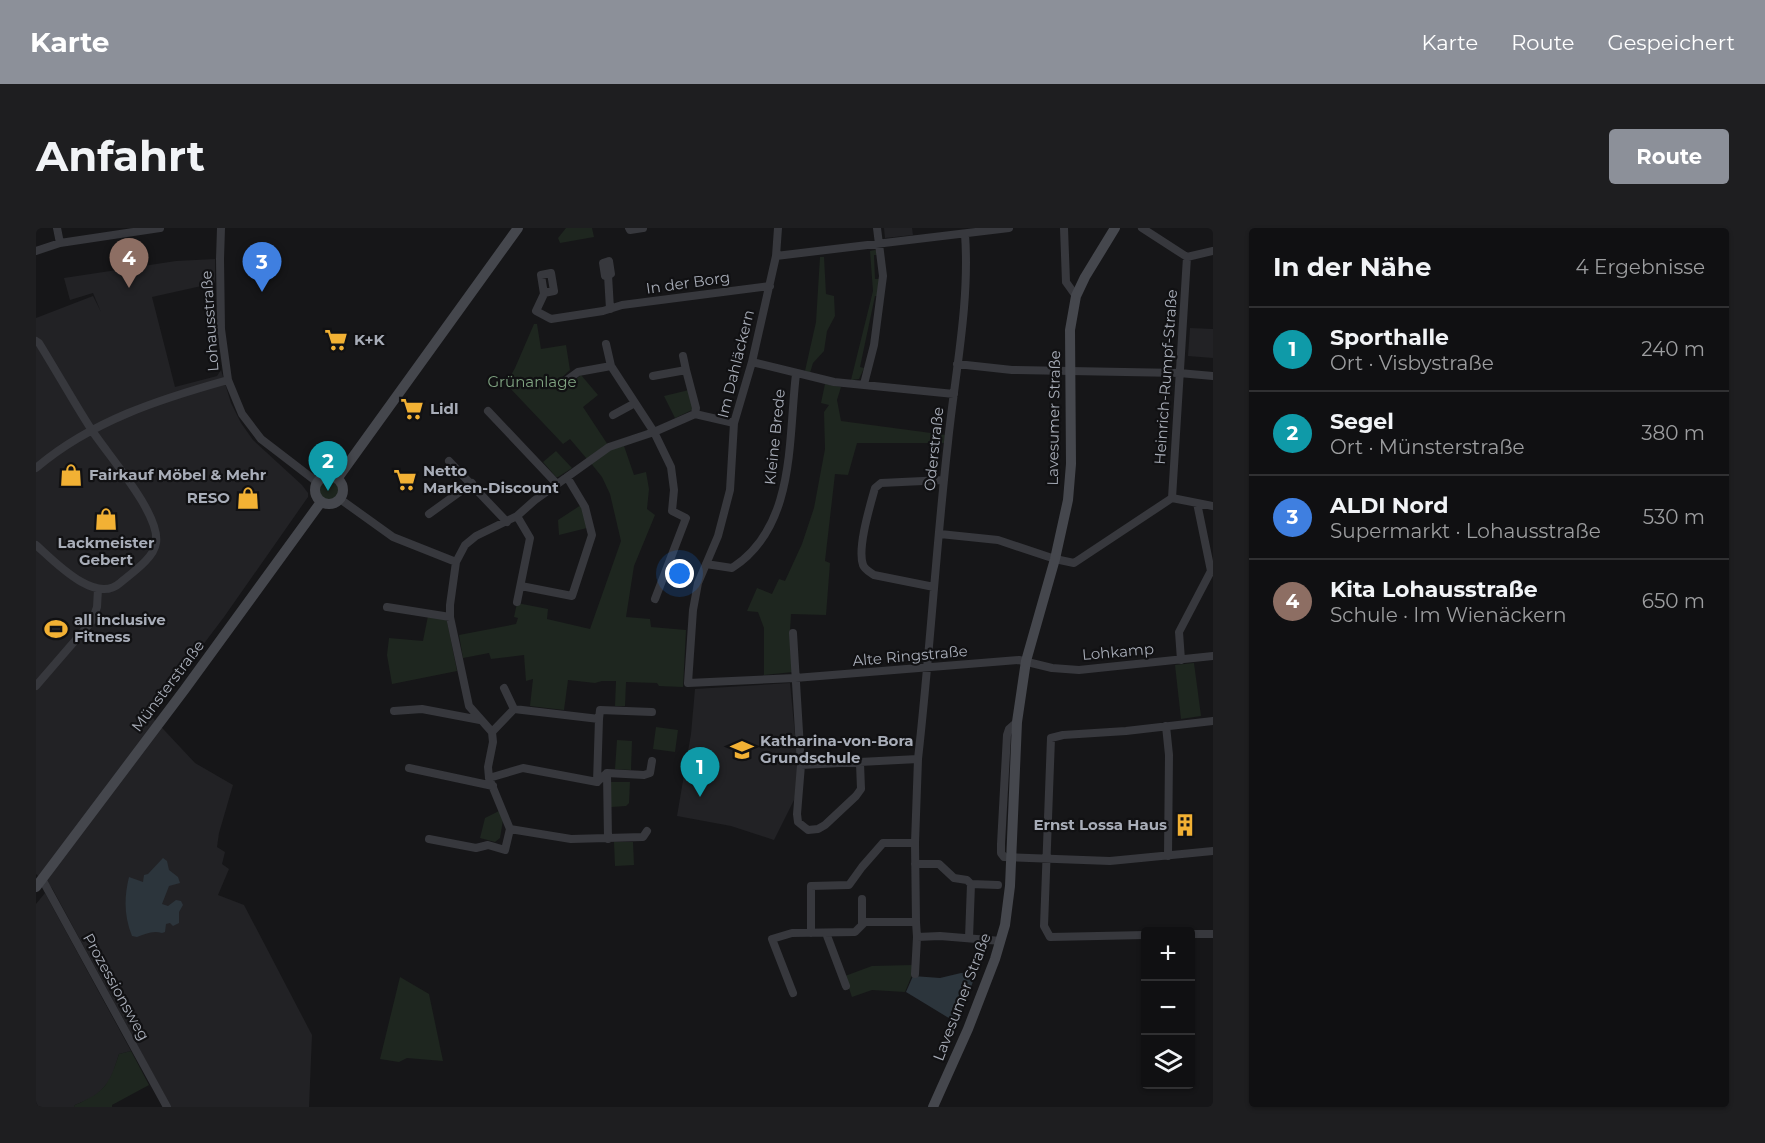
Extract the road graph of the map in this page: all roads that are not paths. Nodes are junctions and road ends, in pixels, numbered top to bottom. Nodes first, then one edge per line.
1 (57, 228) edge
2 (160, 228) edge
3 (221, 228) edge
4 (518, 228) edge
5 (629, 228) edge
6 (643, 228) edge
7 (778, 228) edge
8 (877, 228) edge
9 (1009, 228) edge
10 (1064, 228) edge
11 (1115, 228) edge
12 (1142, 228) edge
13 (965, 234) junction
14 (60, 243) junction
15 (879, 244) junction
16 (36, 250) edge
17 (1213, 251) edge
18 (776, 256) junction
19 (1187, 257) junction
20 (608, 275) dead end
21 (770, 286) junction
22 (544, 293) dead end
23 (1076, 296) junction
24 (610, 309) junction
25 (36, 341) edge
26 (606, 344) dead end
27 (683, 357) dead end
28 (752, 362) junction
29 (957, 364) junction
30 (611, 366) junction
31 (686, 370) junction
32 (1070, 370) junction
33 (796, 374) junction
34 (1179, 374) junction
35 (653, 376) dead end
36 (1213, 376) edge
37 (228, 380) junction
38 (567, 380) dead end
39 (864, 384) junction
40 (954, 394) junction
41 (635, 403) junction
42 (488, 411) dead end
43 (695, 414) junction
44 (613, 415) dead end
45 (734, 423) junction
46 (92, 430) junction
47 (654, 432) junction
48 (449, 461) dead end
49 (36, 468) edge
50 (567, 477) junction
51 (337, 479) junction
52 (944, 480) junction
53 (317, 482) junction
54 (472, 483) junction
55 (557, 484) junction
56 (1172, 498) junction
57 (340, 499) junction
58 (321, 502) junction
59 (1197, 503) junction
60 (1213, 506) edge
61 (429, 514) dead end
62 (517, 516) junction
63 (507, 522) junction
64 (940, 534) junction
65 (36, 545) edge
66 (1055, 559) junction
67 (456, 562) junction
68 (706, 564) junction
69 (1212, 569) edge
70 (521, 586) junction
71 (934, 587) junction
72 (98, 589) junction
73 (655, 599) dead end
74 (517, 602) dead end
75 (387, 607) dead end
76 (450, 617) junction
77 (793, 633) dead end
78 (1213, 656) edge
79 (1181, 660) junction
80 (1026, 661) junction
81 (928, 668) junction
82 (795, 678) junction
83 (688, 683) joint
84 (36, 686) edge
85 (504, 688) dead end
86 (514, 709) junction
87 (394, 711) dead end
88 (652, 712) dead end
89 (599, 719) junction
90 (480, 720) junction
91 (1213, 721) edge
92 (1166, 726) junction
93 (492, 732) junction
94 (918, 759) junction
95 (652, 762) dead end
96 (860, 763) junction
97 (801, 765) junction
98 (409, 768) dead end
99 (607, 773) junction
100 (491, 782) junction
101 (597, 782) junction
102 (510, 829) junction
103 (647, 831) dead end
104 (429, 839) dead end
105 (608, 839) junction
106 (915, 843) junction
107 (1213, 851) edge
108 (1168, 856) junction
109 (1010, 858) junction
110 (1047, 859) junction
111 (915, 864) junction
112 (39, 883) edge
113 (971, 884) junction
114 (998, 885) dead end
115 (862, 898) dead end
116 (916, 922) junction
117 (862, 924) junction
118 (811, 933) junction
119 (826, 933) junction
120 (1195, 934) edge
121 (1213, 934) edge
122 (1141, 935) edge
123 (917, 937) junction
124 (969, 938) junction
125 (1001, 941) junction
126 (915, 974) dead end
127 (846, 986) dead end
128 (793, 993) dead end
129 (166, 1107) edge
130 (933, 1107) edge

1 - 14 street
2 - 14 street
3 - 37 street, Lohausstraße
4 - 51 street
5 - 6 street
7 - 18 street, Im Dahläckern
8 - 15 street
9 - 13 street
10 - 23 street
11 - 23 street, Lavesumer Straße
12 - 19 street
13 - 15 street
13 - 29 street, Oderstraße
14 - 16 street
15 - 18 street
15 - 39 street
17 - 19 street
18 - 21 street, Im Dahläckern
19 - 34 street, Heinrich-Rumpf-Straße
20 - 24 street
21 - 24 street, In der Borg
21 - 28 street, Im Dahläckern
22 - 24 street, In der Borg
23 - 32 street, Lavesumer Straße
25 - 46 street
26 - 30 street
27 - 31 street
28 - 33 street
28 - 45 street, Im Dahläckern
29 - 32 street
29 - 40 street, Oderstraße
30 - 38 street
30 - 41 street
31 - 35 street
31 - 43 street
32 - 34 street
32 - 66 street, Lavesumer Straße
33 - 39 street
33 - 68 street, Kleine Brede
34 - 36 street
34 - 56 street, Heinrich-Rumpf-Straße
37 - 46 street
37 - 53 street, Lohausstraße
39 - 40 street
40 - 52 street, Oderstraße
41 - 44 street
41 - 47 street
42 - 55 street
43 - 45 street
43 - 47 street
45 - 68 street, Im Dahläckern
46 - 49 street
46 - 72 street
47 - 50 street
47 - 73 street
48 - 54 street
50 - 55 street
50 - 70 street
51 - 53 street
51 - 57 street
52 - 64 street, Oderstraße
52 - 71 street
53 - 58 street
54 - 61 street
54 - 63 street
55 - 62 street
56 - 59 street
56 - 66 street
57 - 58 street
57 - 67 street
58 - 112 street, Münsterstraße
59 - 60 street
59 - 69 street
62 - 63 street
62 - 70 street
63 - 67 street
64 - 66 street
64 - 71 street, Oderstraße
65 - 72 street
66 - 80 street, Lavesumer Straße
67 - 76 street
68 - 83 street, Im Dahläckern
69 - 79 street
70 - 74 street
71 - 81 street, Oderstraße
72 - 84 street
75 - 76 street
76 - 90 street
77 - 82 street
78 - 79 street, Lohkamp
79 - 80 street, Lohkamp
80 - 81 street, Alte Ringstraße
80 - 109 street, Lavesumer Straße
81 - 82 street, Alte Ringstraße
81 - 94 street, Oderstraße
82 - 83 street, Alte Ringstraße
82 - 97 street
85 - 86 street
86 - 89 street
86 - 93 street
87 - 90 street
88 - 89 street
89 - 101 street
90 - 93 street
91 - 92 street
92 - 108 street
92 - 110 street
93 - 100 street
94 - 96 street
94 - 106 street, Oderstraße
95 - 99 street
96 - 97 street
96 - 97 street
98 - 100 street
99 - 101 street
99 - 105 street
100 - 101 street
100 - 102 street
102 - 104 street
102 - 105 street
103 - 105 street
106 - 111 street, Oderstraße
106 - 118 street
107 - 108 street
108 - 110 street
109 - 110 street
109 - 125 street, Lavesumer Straße
110 - 122 street
111 - 113 street
111 - 116 street, Oderstraße
112 - 129 street, Prozessionsweg
113 - 114 street
113 - 124 street
115 - 117 street
116 - 117 street
116 - 123 street, Oderstraße
117 - 119 street
118 - 119 street
118 - 128 street
119 - 127 street
120 - 121 street
123 - 124 street
123 - 126 street, Oderstraße
124 - 125 street
125 - 130 street, Lavesumer Straße

